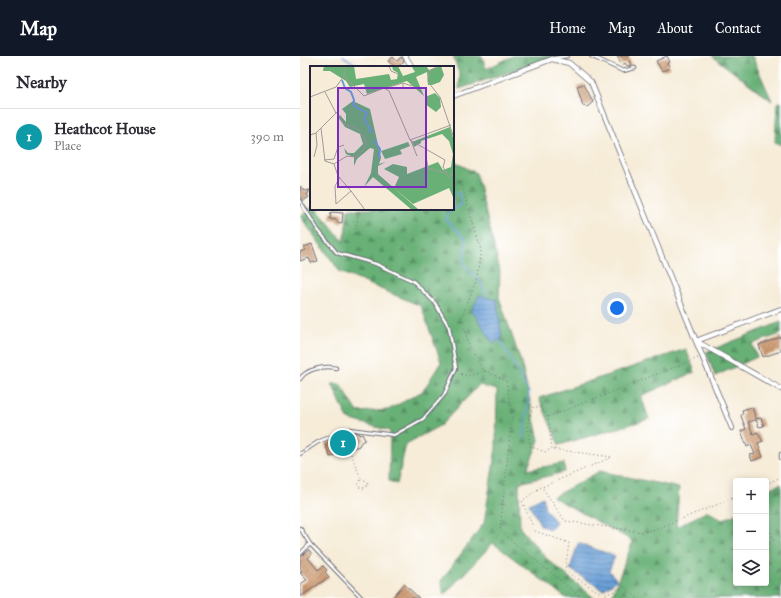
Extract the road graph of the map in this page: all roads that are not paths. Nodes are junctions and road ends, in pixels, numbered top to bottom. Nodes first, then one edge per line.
1 (405, 56) edge
2 (567, 56) edge
3 (591, 56) edge
4 (552, 59) junction
5 (411, 66) edge
6 (635, 68) dead end
7 (454, 96) edge
8 (300, 201) edge
9 (781, 309) edge
10 (696, 341) junction
11 (336, 368) dead end
12 (300, 380) edge
13 (781, 389) edge
14 (732, 428) dead end
15 (300, 454) edge
16 (781, 454) edge
17 (781, 458) edge
18 (300, 528) edge
19 (310, 544) junction
20 (300, 554) edge
21 (362, 598) edge

1 - 5 street
2 - 4 lane
3 - 6 lane
4 - 7 street
4 - 10 street
8 - 15 lane
9 - 10 street
10 - 13 street
10 - 14 street
11 - 12 lane
16 - 17 lane
18 - 19 lane
19 - 20 lane
19 - 21 lane

